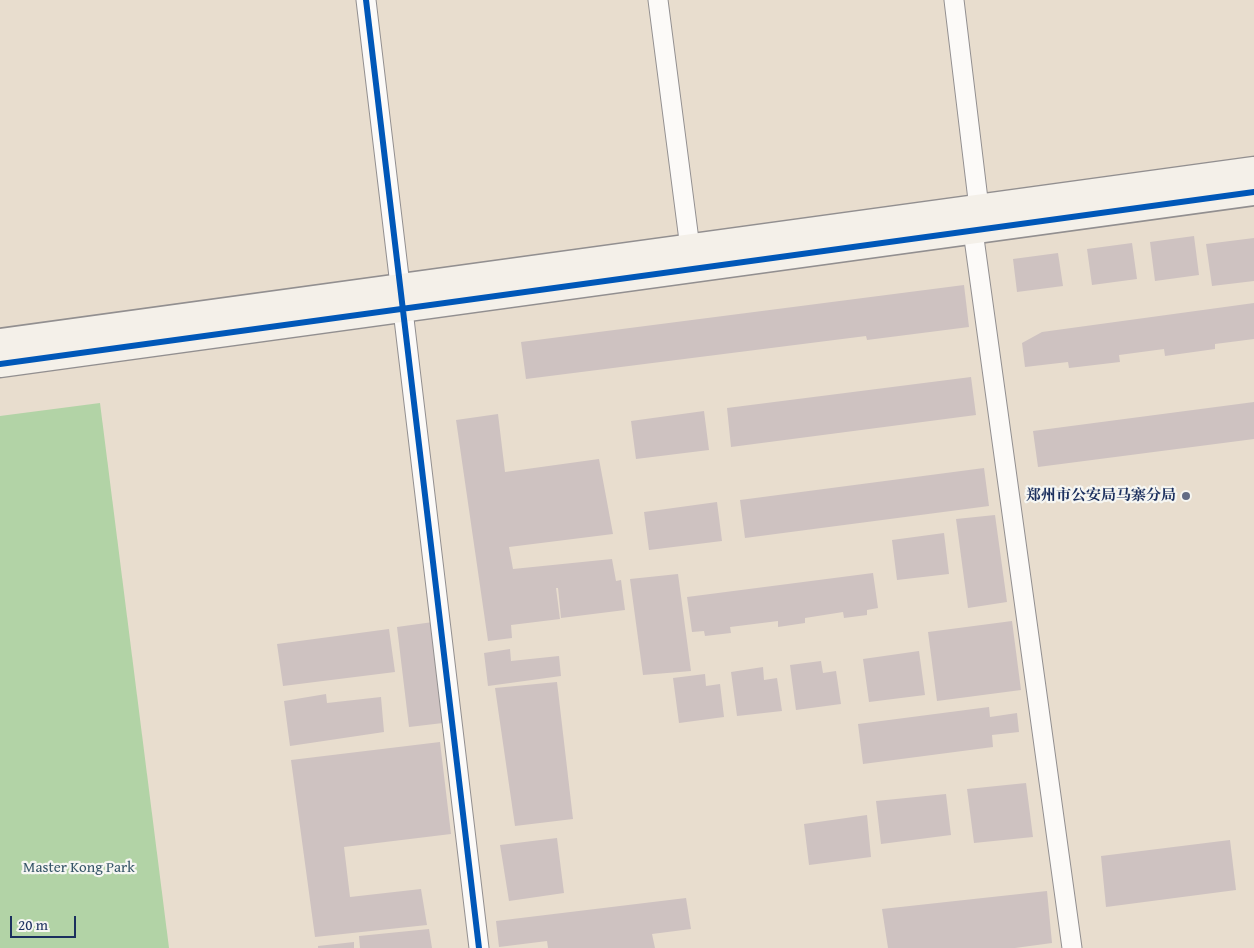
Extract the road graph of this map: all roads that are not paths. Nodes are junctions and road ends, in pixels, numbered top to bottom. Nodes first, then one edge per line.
1 (366, 0) edge
2 (658, 0) edge
3 (954, 0) edge
4 (1254, 170) edge
5 (1254, 192) edge
6 (976, 219) junction
7 (690, 248) junction
8 (402, 299) junction
9 (0, 342) edge
10 (0, 364) edge
11 (480, 948) edge
12 (1072, 948) edge

1 - 8 street
2 - 7 street
3 - 6 street
4 - 6 street
5 - 6 street
6 - 7 street
6 - 8 street
6 - 12 street
7 - 8 street
8 - 9 street
8 - 10 street
8 - 11 street

